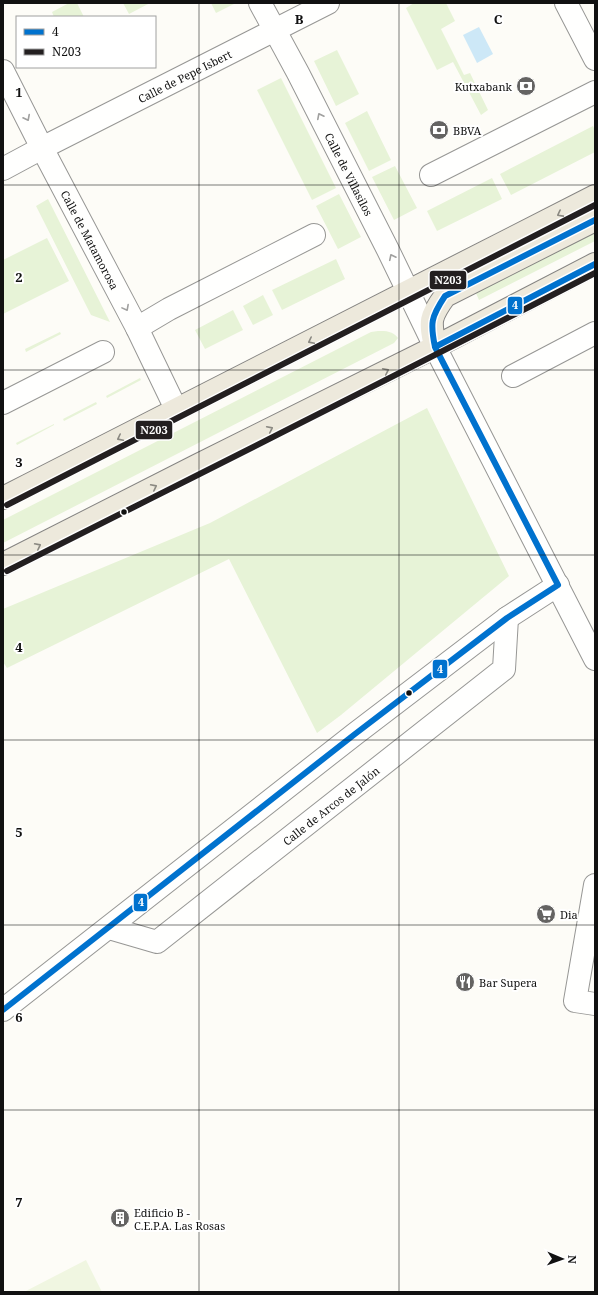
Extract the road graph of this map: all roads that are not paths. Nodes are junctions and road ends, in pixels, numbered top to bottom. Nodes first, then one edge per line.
1 (260, 3) edge
2 (328, 3) edge
3 (566, 3) edge
4 (275, 31) junction
5 (595, 59) edge
6 (3, 71) edge
7 (595, 92) edge
8 (42, 148) junction
9 (3, 169) edge
10 (431, 176) dead end
11 (595, 196) edge
12 (595, 220) edge
13 (314, 235) dead end
14 (595, 264) edge
15 (408, 292) junction
16 (137, 328) junction
17 (595, 333) edge
18 (435, 347) junction
19 (102, 352) dead end
20 (512, 376) dead end
21 (3, 403) edge
22 (176, 409) junction
23 (3, 498) edge
24 (3, 564) edge
25 (558, 585) junction
26 (507, 618) junction
27 (595, 659) edge
28 (595, 885) edge
29 (109, 928) junction
30 (595, 1004) edge
31 (3, 1010) edge

1 - 4 street, Calle de Villasilos
2 - 4 street, Calle de Pepe Isbert
3 - 5 street
4 - 8 street, Calle de Pepe Isbert
15 -> 4 street, Calle de Villasilos
6 -> 8 street, Calle de Matamorosa
7 - 10 street
8 - 9 street, Calle de Pepe Isbert
8 -> 16 street, Calle de Matamorosa
11 -> 15 main road
12 - 18 main road
13 - 16 street
14 - 18 main road
15 - 18 street, Calle de Villasilos
15 -> 22 main road
16 - 22 street, Calle de Matamorosa
17 - 20 street
24 -> 18 main road
18 - 25 street, Calle de Villasilos
19 - 21 street
22 -> 23 main road
25 - 26 street
25 - 27 street, Calle de Villasilos
26 - 29 street
26 - 29 street, Calle de Arcos de Jalón
28 - 30 street
29 - 31 street

